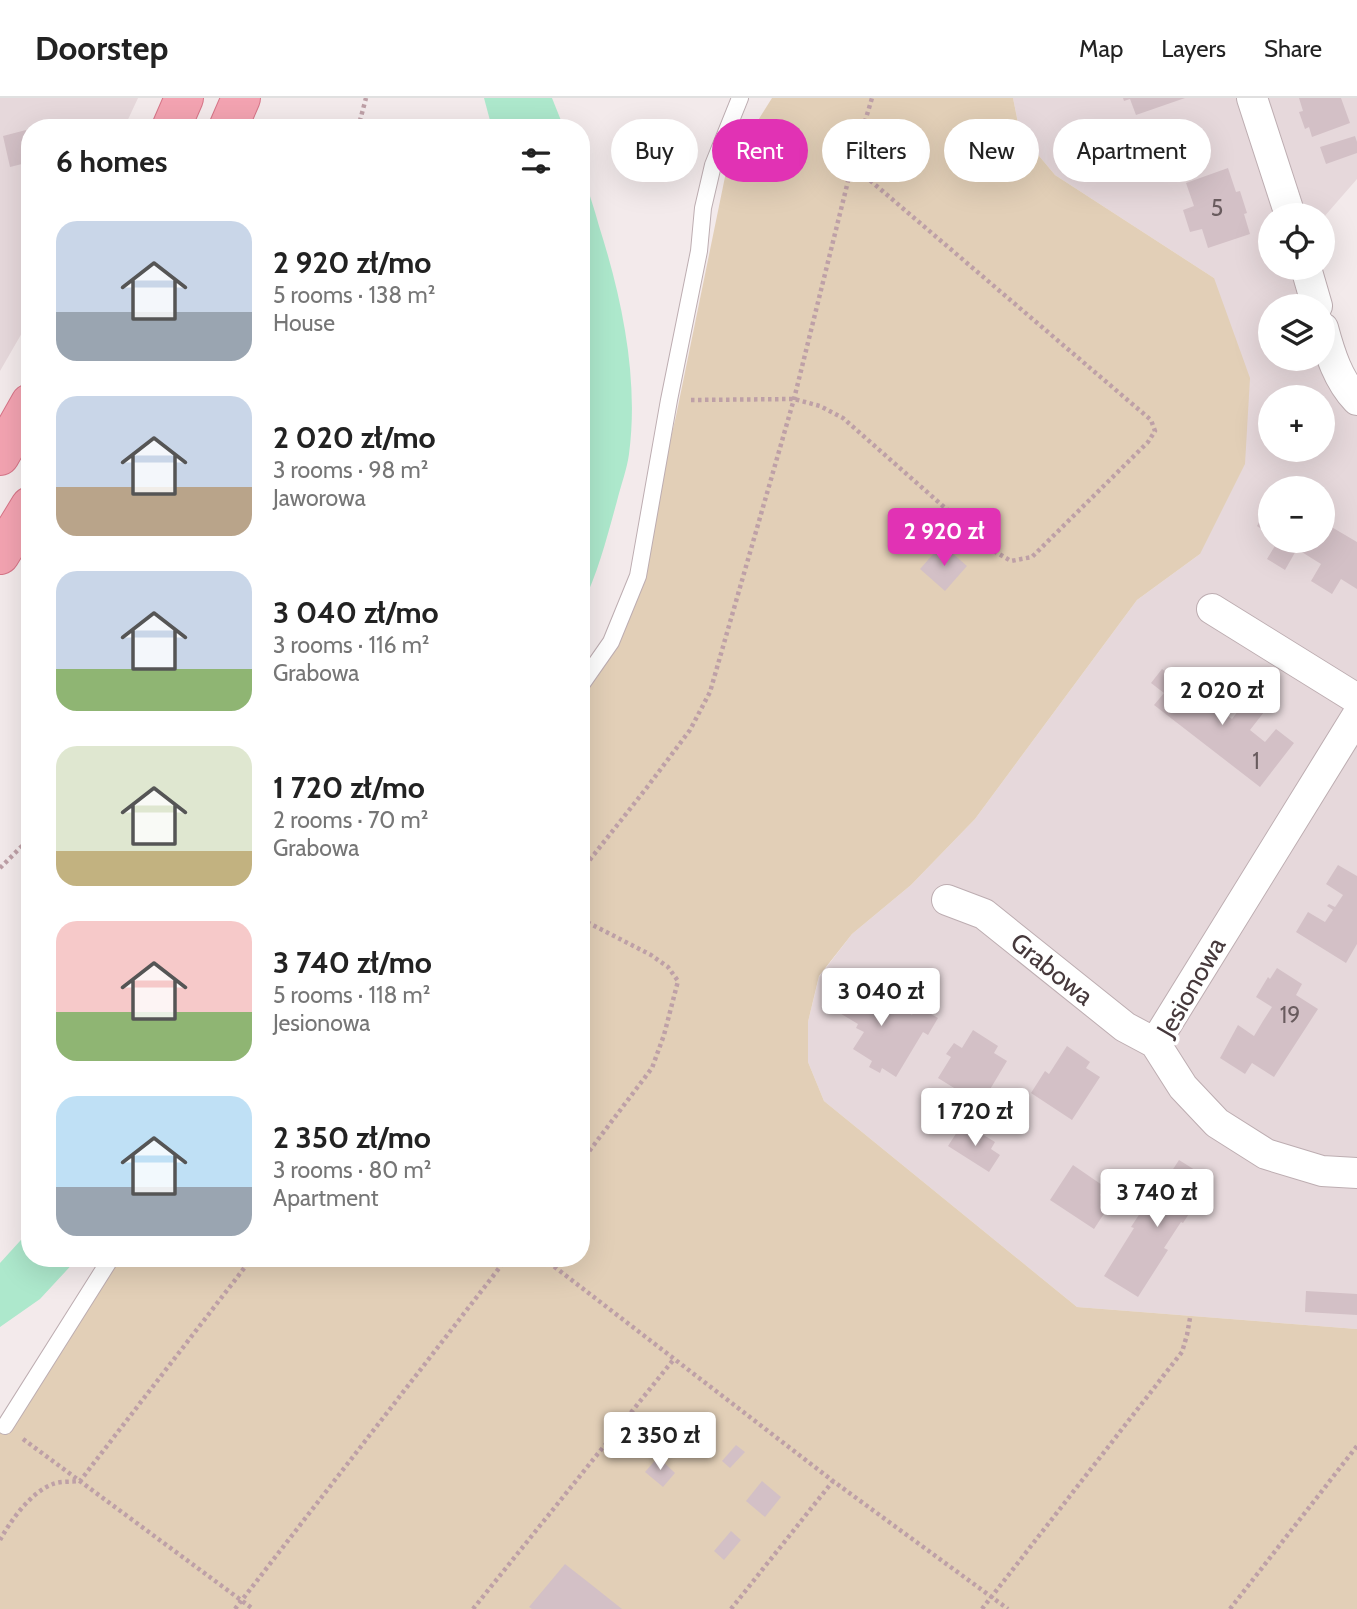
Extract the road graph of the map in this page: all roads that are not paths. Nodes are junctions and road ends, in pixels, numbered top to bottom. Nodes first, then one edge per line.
1 (184, 98) edge
2 (241, 98) edge
3 (740, 98) edge
4 (1252, 98) edge
5 (175, 119) edge
6 (232, 119) edge
7 (1286, 203) edge
8 (1335, 364) edge
9 (1357, 400) edge
10 (21, 419) edge
11 (0, 456) edge
12 (21, 521) edge
13 (0, 555) edge
14 (1212, 609) dead end
15 (590, 672) edge
16 (1357, 699) edge
17 (1357, 716) edge
18 (947, 900) dead end
19 (1155, 1043) junction
20 (1357, 1173) edge
21 (105, 1267) edge
22 (5, 1426) road end

1 - 5 main road
2 - 6 main road
3 - 15 lane
4 - 7 street
8 - 9 street
10 - 11 main road
12 - 13 main road
14 - 16 street
17 - 19 street, Jesionowa
18 - 19 street, Grabowa
19 - 20 street, Jesionowa
21 - 22 lane

